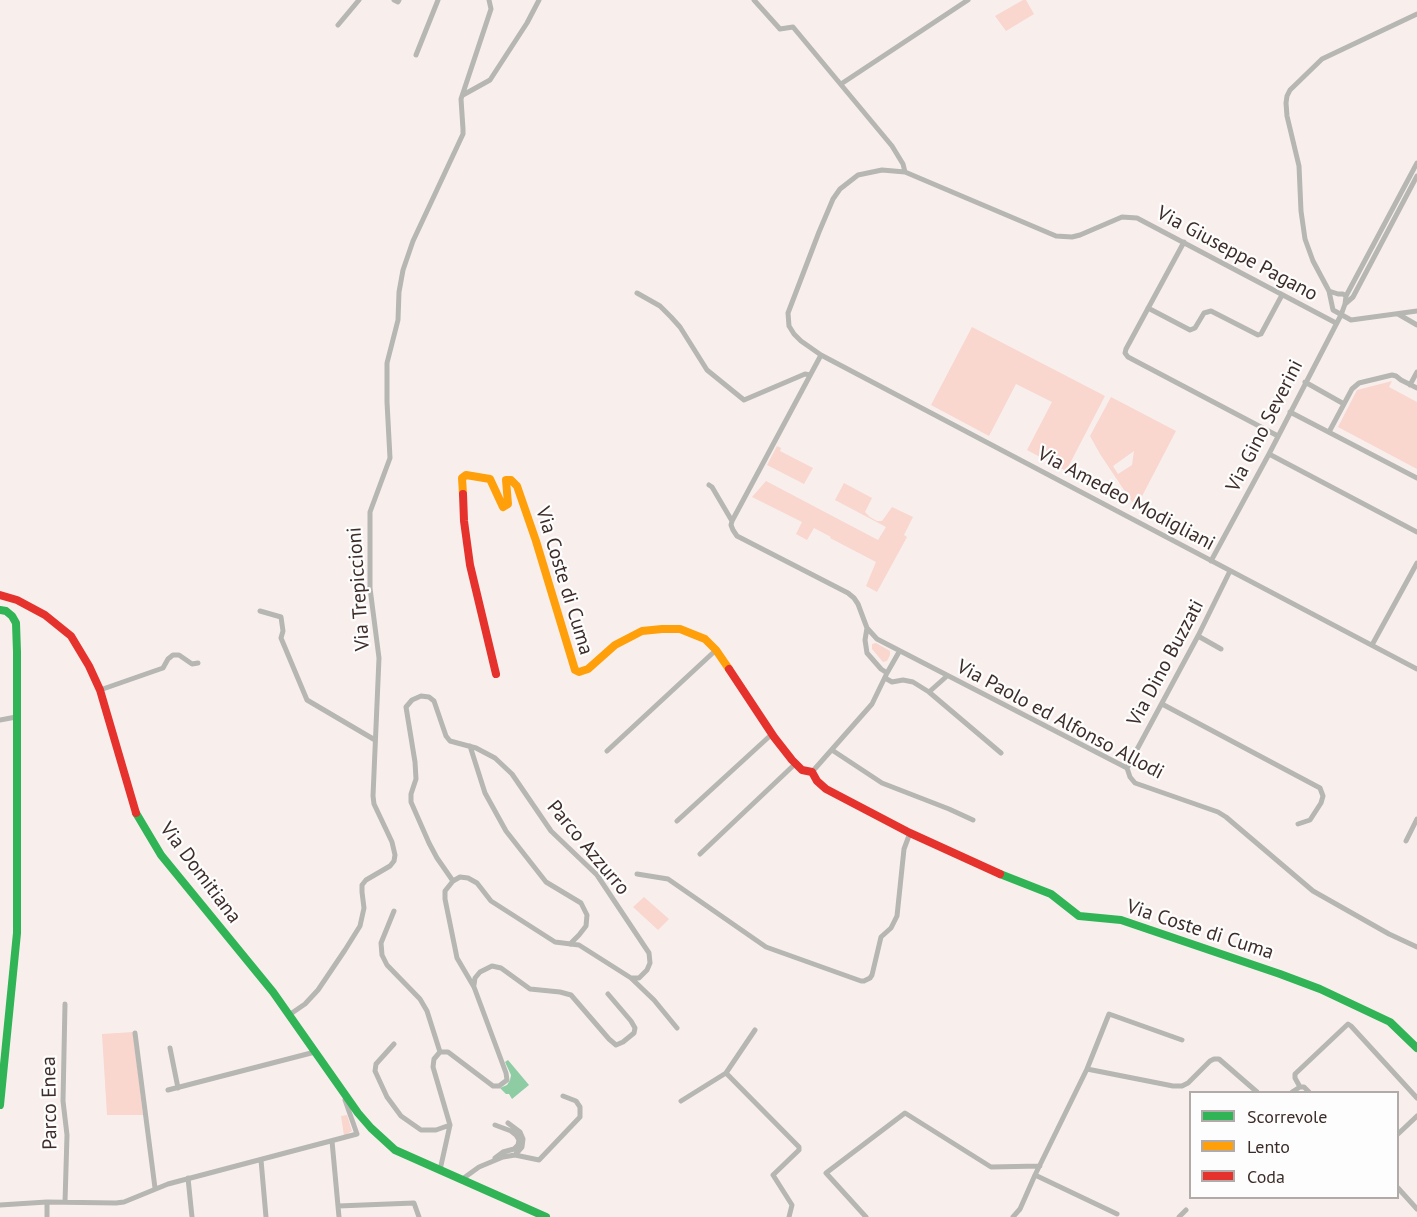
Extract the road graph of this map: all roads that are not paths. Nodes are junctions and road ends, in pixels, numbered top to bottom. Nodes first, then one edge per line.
1 (359, 0) edge
2 (394, 0) edge
3 (399, 0) edge
4 (438, 0) edge
5 (489, 0) edge
6 (539, 0) edge
7 (754, 0) edge
8 (968, 0) edge
9 (1417, 14) edge
10 (338, 26) dead end
11 (416, 55) dead end
12 (842, 84) junction
13 (463, 95) junction
14 (1417, 163) edge
15 (905, 172) junction
16 (1417, 176) edge
17 (1184, 242) junction
18 (1329, 291) junction
19 (637, 293) dead end
20 (1282, 295) junction
21 (1346, 296) junction
22 (1346, 304) junction
23 (1148, 308) junction
24 (1417, 311) edge
25 (1396, 314) junction
26 (1341, 315) junction
27 (1336, 323) junction
28 (1417, 325) edge
29 (821, 355) junction
30 (1417, 372) edge
31 (810, 375) junction
32 (1305, 382) junction
33 (1410, 385) junction
34 (1417, 388) edge
35 (1344, 404) junction
36 (1290, 412) junction
37 (1329, 432) junction
38 (1278, 436) junction
39 (1269, 454) junction
40 (1417, 478) edge
41 (709, 486) dead end
42 (732, 520) junction
43 (1417, 532) edge
44 (1211, 561) junction
45 (1417, 563) edge
46 (1230, 571) junction
47 (0, 595) edge
48 (0, 610) edge
49 (260, 611) dead end
50 (867, 628) junction
51 (1198, 636) junction
52 (877, 639) junction
53 (1372, 645) junction
54 (866, 646) junction
55 (1221, 649) dead end
56 (716, 650) junction
57 (899, 652) junction
58 (198, 663) dead end
59 (1417, 669) edge
60 (496, 674) dead end
61 (886, 676) junction
62 (947, 676) junction
63 (100, 690) junction
64 (929, 692) junction
65 (1162, 704) junction
66 (16, 717) junction
67 (0, 720) edge
68 (772, 734) junction
69 (375, 740) junction
70 (470, 746) junction
71 (832, 750) junction
72 (607, 751) dead end
73 (1001, 753) dead end
74 (795, 764) junction
75 (1127, 768) junction
76 (812, 772) junction
77 (1417, 819) edge
78 (973, 820) dead end
79 (677, 822) dead end
80 (1298, 824) dead end
81 (910, 832) junction
82 (1406, 841) dead end
83 (700, 854) dead end
84 (637, 874) dead end
85 (453, 881) junction
86 (394, 911) dead end
87 (570, 944) junction
88 (1417, 947) edge
89 (631, 978) junction
90 (474, 987) junction
91 (608, 994) dead end
92 (65, 1004) dead end
93 (289, 1015) junction
94 (4, 1027) edge
95 (677, 1028) dead end
96 (755, 1030) dead end
97 (135, 1034) dead end
98 (1182, 1040) dead end
99 (394, 1044) dead end
100 (170, 1048) dead end
101 (1417, 1048) edge
102 (315, 1052) junction
103 (440, 1052) junction
104 (1087, 1069) junction
105 (726, 1073) junction
106 (1300, 1087) junction
107 (178, 1088) junction
108 (168, 1090) dead end
109 (342, 1090) junction
110 (1256, 1091) edge
111 (1294, 1091) edge
112 (1308, 1091) edge
113 (562, 1096) dead end
114 (1417, 1098) edge
115 (681, 1101) dead end
116 (0, 1105) edge
117 (1417, 1116) edge
118 (508, 1123) dead end
119 (450, 1125) junction
120 (495, 1125) dead end
121 (1399, 1133) edge
122 (332, 1141) junction
123 (514, 1155) junction
124 (261, 1160) junction
125 (492, 1161) junction
126 (1040, 1166) junction
127 (440, 1170) junction
128 (1035, 1175) junction
129 (188, 1178) junction
130 (461, 1180) junction
131 (155, 1188) junction
132 (1399, 1189) edge
133 (47, 1202) junction
134 (65, 1202) junction
135 (0, 1205) edge
136 (338, 1206) junction
137 (1417, 1209) edge
138 (1186, 1210) dead end
139 (1117, 1214) dead end
140 (47, 1217) edge
141 (192, 1217) edge
142 (266, 1217) edge
143 (339, 1217) edge
144 (419, 1217) edge
145 (546, 1217) edge
146 (789, 1217) edge
147 (866, 1217) edge
148 (1013, 1217) edge
149 (1179, 1217) edge

1 - 10 street
2 - 3 street
4 - 11 street
5 - 13 street, Via Trepiccioni
6 - 13 street
7 - 12 street
8 - 12 street
9 - 18 street
12 - 15 street
13 - 69 street, Via Trepiccioni
14 - 21 street, Via Gino Severini
15 - 17 street, Via Giuseppe Pagano
15 - 29 street, Via Giuseppe Pagano
16 - 22 street, Via Gino Severini
17 - 20 street, Via Giuseppe Pagano
17 - 23 street
18 - 21 street
18 - 26 street
19 - 31 street
20 - 23 street
20 - 27 street, Via Giuseppe Pagano
21 - 22 street, Via Gino Severini
22 - 26 street, Via Gino Severini
23 - 38 street
24 - 25 street
25 - 26 street
25 - 28 street
26 - 27 street, Via Gino Severini
27 - 32 street, Via Gino Severini
29 - 31 street
29 - 44 street, Via Amedeo Modigliani
30 - 33 street
31 - 42 street
32 - 35 street
32 - 36 street, Via Gino Severini
33 - 34 street
33 - 35 street
35 - 37 street
36 - 37 street
36 - 38 street, Via Gino Severini
37 - 40 street
38 - 39 street, Via Gino Severini
39 - 43 street
39 - 44 street, Via Gino Severini
41 - 42 street, Via Paolo ed Alfonso Allodi
42 - 50 street, Via Paolo ed Alfonso Allodi
44 - 46 street, Via Amedeo Modigliani
45 - 53 street
46 - 51 street, Via Dino Buzzati
46 - 53 street, Via Amedeo Modigliani
47 - 63 street, Via Domitiana
48 - 66 street
49 - 69 street
50 - 52 street, Via Paolo ed Alfonso Allodi
50 - 54 street, Via Paolo ed Alfonso Allodi
51 - 55 street
51 - 65 street, Via Dino Buzzati
52 - 54 street
52 - 57 street, Via Paolo ed Alfonso Allodi
53 - 59 street, Via Amedeo Modigliani
54 - 61 street
56 - 60 street, Via Coste di Cuma
56 - 68 street, Via Coste di Cuma
56 - 72 street
57 - 61 street
57 - 62 street, Via Paolo ed Alfonso Allodi
58 - 63 street
61 - 64 street
61 - 71 street
62 - 64 street
62 - 75 street, Via Paolo ed Alfonso Allodi
63 - 93 street, Via Domitiana
64 - 73 street
65 - 75 street, Via Dino Buzzati
65 - 80 street
66 - 67 street
66 - 94 street
68 - 74 street, Via Coste di Cuma
68 - 79 street
69 - 93 street, Via Trepiccioni
70 - 85 street, Parco Azzurro
70 - 87 street, Parco Azzurro
70 - 89 street, Parco Azzurro
71 - 76 street
71 - 78 street
74 - 76 street, Via Coste di Cuma
74 - 83 street
75 - 88 street, Via Paolo ed Alfonso Allodi
76 - 81 street, Via Coste di Cuma
77 - 82 street
81 - 84 street
81 - 101 street, Via Coste di Cuma
85 - 87 street
85 - 90 street
86 - 103 street
87 - 89 street
89 - 95 street
90 - 91 street
90 - 103 street
92 - 134 street, Parco Enea
93 - 102 street, Via Domitiana
94 - 116 street
96 - 105 street
97 - 131 street
98 - 104 street
99 - 119 street
100 - 107 street
102 - 107 street
102 - 109 street, Via Domitiana
103 - 119 street
104 - 110 street
104 - 126 street
105 - 115 street
105 - 146 street
106 - 111 street
106 - 112 street
106 - 114 street
107 - 108 street
109 - 122 street
109 - 127 street, Via Domitiana
113 - 123 street
117 - 121 street
118 - 123 street
119 - 127 street
120 - 125 street
122 - 124 street
122 - 136 street
123 - 125 street
124 - 129 street
124 - 142 street
125 - 130 street
126 - 128 street
126 - 147 street
127 - 130 street, Via Domitiana
128 - 139 street
128 - 148 street
129 - 131 street
129 - 141 street
130 - 145 street, Via Domitiana
131 - 134 street
132 - 137 street
133 - 134 street
133 - 135 street
133 - 140 street
136 - 143 street
136 - 144 street
138 - 149 street

